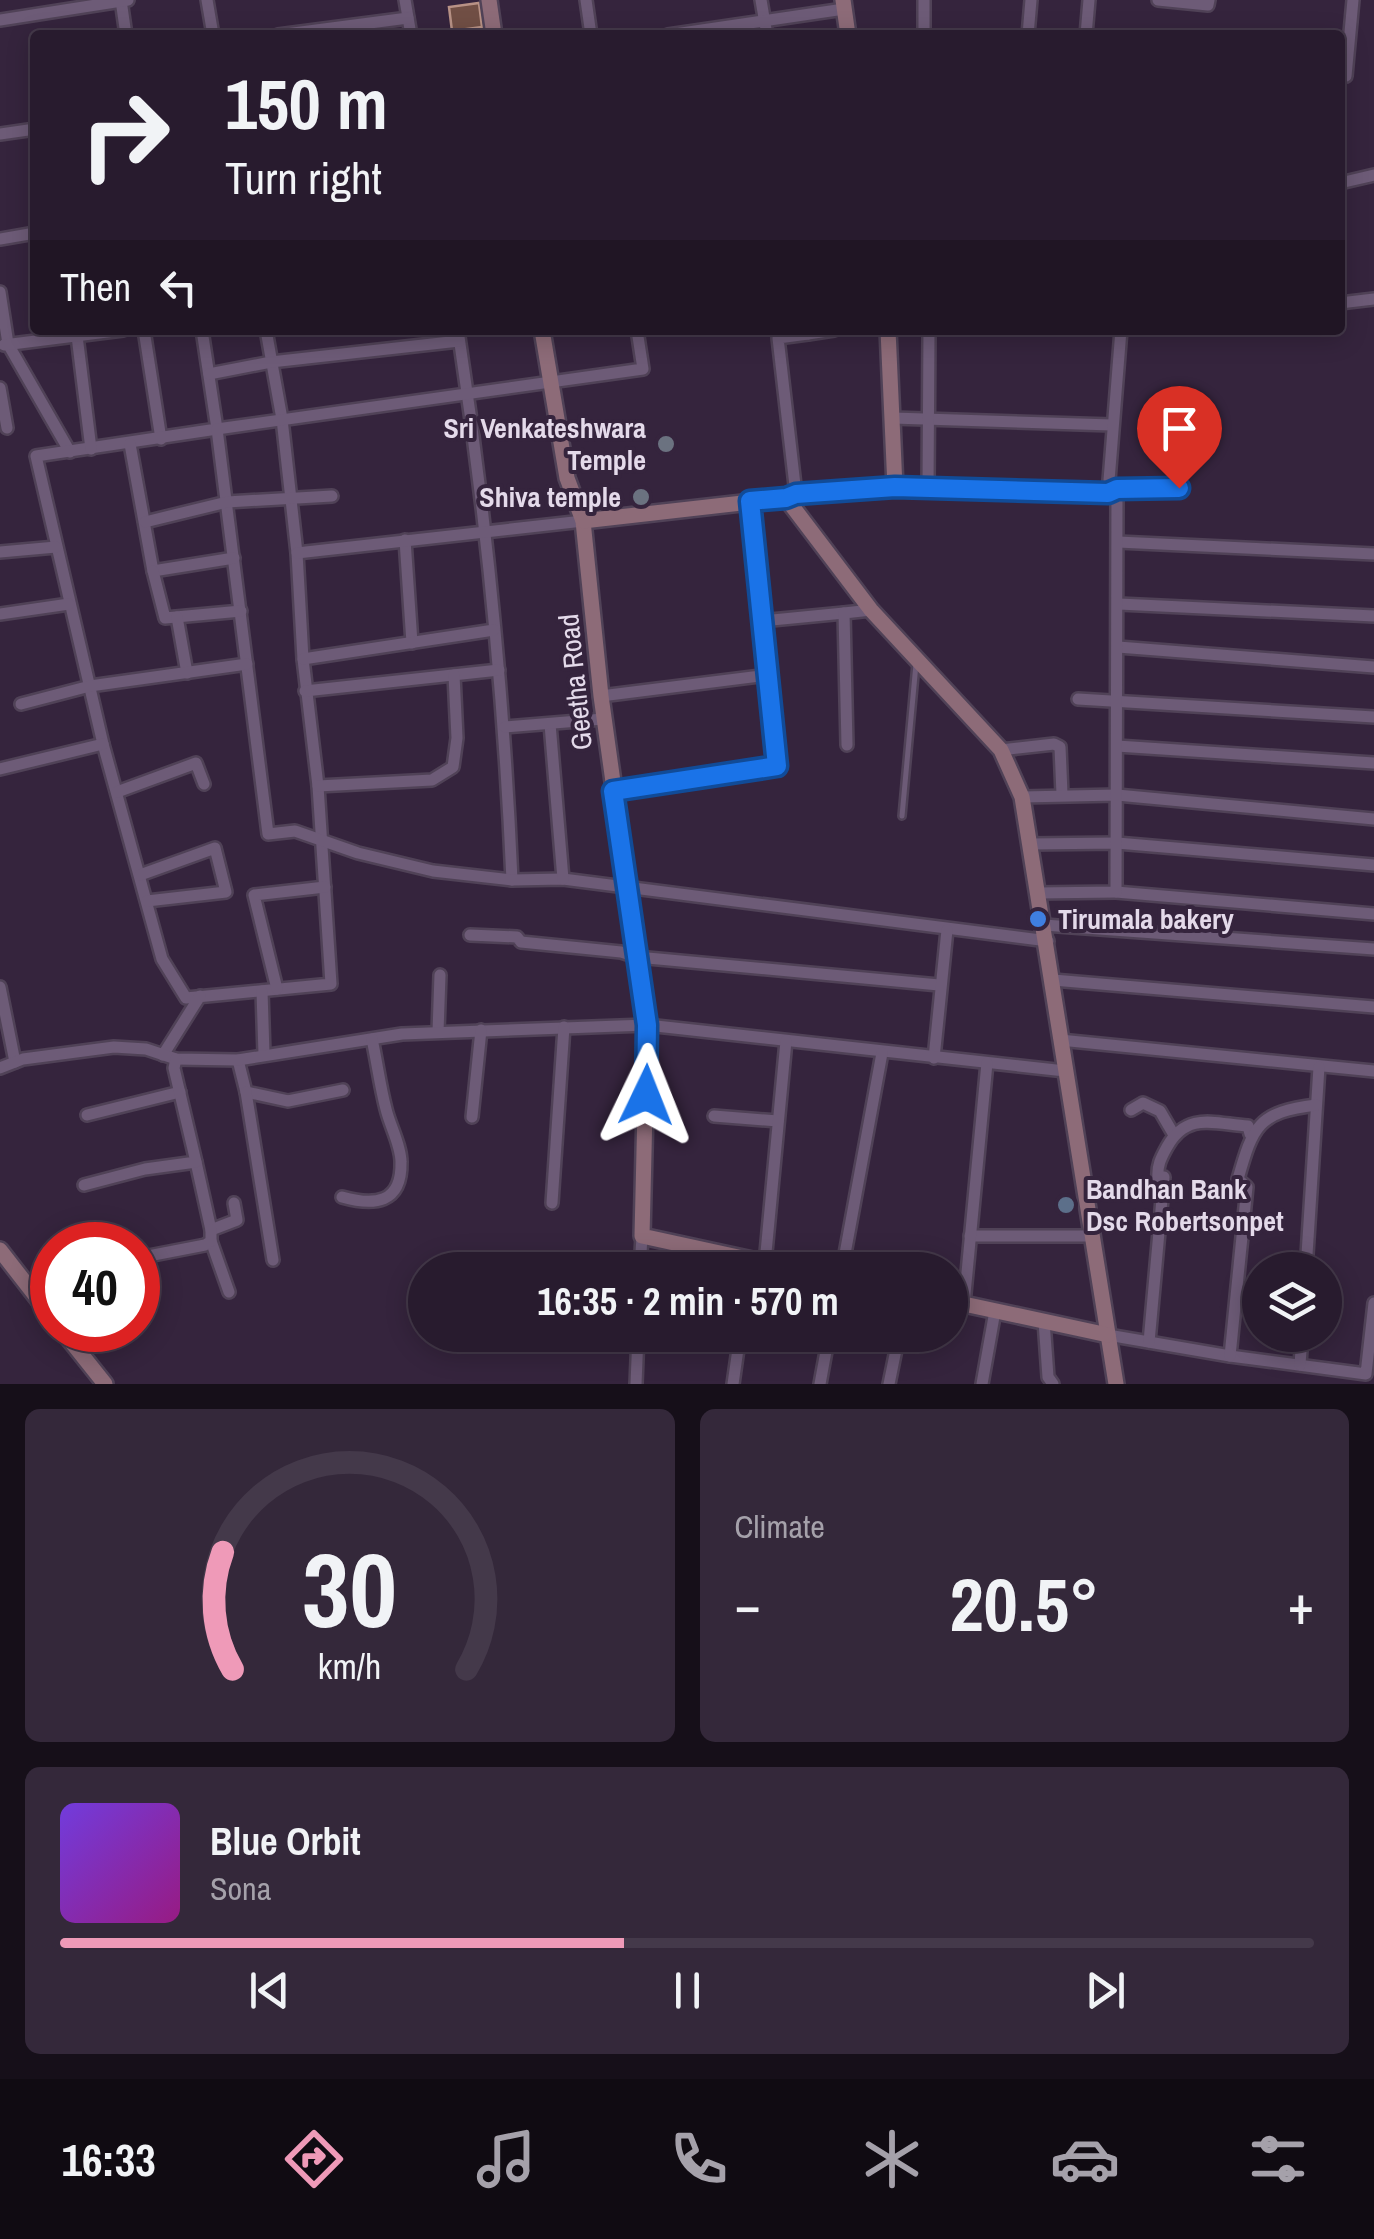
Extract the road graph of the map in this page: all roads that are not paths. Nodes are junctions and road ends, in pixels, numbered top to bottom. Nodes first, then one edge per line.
1 (124, 0) edge
2 (207, 0) edge
3 (405, 0) edge
4 (489, 0) edge
5 (586, 0) edge
6 (762, 0) edge
7 (924, 0) edge
8 (1031, 0) edge
9 (1089, 0) edge
10 (1158, 0) edge
11 (1209, 0) edge
12 (1353, 0) edge
13 (844, 4) edge
14 (408, 18) junction
15 (0, 20) edge
16 (765, 21) junction
17 (126, 30) edge
18 (212, 30) edge
19 (316, 30) edge
20 (409, 30) edge
21 (493, 30) edge
22 (591, 30) edge
23 (703, 30) edge
24 (766, 30) edge
25 (847, 30) edge
26 (924, 30) edge
27 (1028, 30) edge
28 (1086, 30) edge
29 (1346, 76) dead end
30 (30, 130) edge
31 (0, 134) edge
32 (1374, 175) edge
33 (1345, 182) edge
34 (30, 234) edge
35 (0, 239) edge
36 (0, 292) edge
37 (1374, 299) edge
38 (1345, 302) edge
39 (85, 335) edge
40 (145, 335) edge
41 (203, 335) edge
42 (267, 335) edge
43 (543, 335) edge
44 (638, 335) edge
45 (793, 335) edge
46 (888, 335) edge
47 (930, 335) edge
48 (1121, 335) edge
49 (77, 336) junction
50 (459, 336) edge
51 (4, 345) edge
52 (272, 362) junction
53 (209, 374) junction
54 (550, 382) junction
55 (0, 388) edge
56 (468, 393) junction
57 (893, 418) junction
58 (282, 419) junction
59 (929, 419) junction
60 (1112, 426) junction
61 (8, 428) dead end
62 (217, 430) junction
63 (161, 438) junction
64 (130, 444) junction
65 (91, 449) junction
66 (70, 452) junction
67 (895, 487) junction
68 (928, 488) junction
69 (1179, 488) dead end
70 (1112, 491) junction
71 (332, 496) dead end
72 (792, 496) junction
73 (291, 500) junction
74 (750, 501) junction
75 (227, 502) junction
76 (583, 521) junction
77 (145, 522) junction
78 (485, 531) junction
79 (405, 540) junction
80 (1118, 542) junction
81 (56, 547) junction
82 (0, 552) edge
83 (297, 552) junction
84 (1374, 554) edge
85 (234, 558) junction
86 (153, 571) junction
87 (69, 604) junction
88 (1119, 604) junction
89 (870, 610) junction
90 (240, 612) junction
91 (844, 613) junction
92 (0, 614) edge
93 (1374, 616) edge
94 (177, 617) junction
95 (761, 620) junction
96 (494, 630) junction
97 (412, 642) junction
98 (1118, 647) junction
99 (916, 657) junction
100 (302, 659) junction
101 (247, 664) junction
102 (1374, 667) edge
103 (499, 670) junction
104 (186, 673) junction
105 (454, 675) junction
106 (768, 675) junction
107 (90, 686) junction
108 (305, 691) junction
109 (600, 696) junction
110 (1078, 699) dead end
111 (1118, 700) junction
112 (21, 704) dead end
113 (1374, 717) edge
114 (604, 719) junction
115 (550, 724) junction
116 (505, 728) junction
117 (104, 744) junction
118 (847, 746) dead end
119 (1117, 746) junction
120 (1001, 750) junction
121 (1374, 763) edge
122 (0, 769) edge
123 (204, 784) dead end
124 (318, 786) junction
125 (613, 791) junction
126 (117, 792) junction
127 (1062, 794) junction
128 (1118, 794) junction
129 (1022, 797) junction
130 (902, 816) dead end
131 (1374, 819) edge
132 (321, 842) junction
133 (1117, 842) junction
134 (1030, 844) junction
135 (1374, 865) edge
136 (140, 875) junction
137 (562, 879) junction
138 (512, 880) junction
139 (325, 887) junction
140 (626, 889) junction
141 (1116, 892) junction
142 (1037, 893) junction
143 (146, 900) junction
144 (1374, 914) edge
145 (947, 930) junction
146 (1046, 933) junction
147 (470, 935) dead end
148 (1374, 949) edge
149 (637, 957) junction
150 (440, 976) dead end
151 (1053, 980) junction
152 (939, 986) junction
153 (0, 987) edge
154 (277, 989) junction
155 (262, 990) junction
156 (200, 996) junction
157 (2, 1005) edge
158 (1374, 1008) edge
159 (647, 1025) junction
160 (564, 1027) junction
161 (481, 1030) junction
162 (438, 1032) junction
163 (372, 1039) junction
164 (1060, 1040) junction
165 (786, 1041) junction
166 (882, 1052) junction
167 (264, 1054) junction
168 (170, 1057) junction
169 (934, 1058) junction
170 (238, 1060) junction
171 (15, 1062) junction
172 (987, 1063) junction
173 (1320, 1067) junction
174 (0, 1068) edge
175 (1066, 1071) junction
176 (1374, 1072) edge
177 (342, 1090) dead end
178 (180, 1092) junction
179 (246, 1092) junction
180 (1316, 1106) junction
181 (1131, 1110) dead end
182 (86, 1115) dead end
183 (714, 1116) dead end
184 (472, 1117) dead end
185 (778, 1121) junction
186 (1250, 1134) junction
187 (1174, 1135) junction
188 (196, 1162) junction
189 (84, 1185) dead end
190 (342, 1197) dead end
191 (234, 1203) dead end
192 (552, 1203) dead end
193 (211, 1236) junction
194 (642, 1236) junction
195 (970, 1236) junction
196 (1091, 1236) junction
197 (0, 1250) edge
198 (641, 1252) edge
199 (707, 1252) edge
200 (758, 1252) edge
201 (845, 1252) edge
202 (967, 1252) edge
203 (1307, 1252) edge
204 (160, 1254) edge
205 (273, 1260) dead end
206 (30, 1289) edge
207 (229, 1292) dead end
208 (1374, 1302) edge
209 (968, 1305) edge
210 (996, 1311) junction
211 (1044, 1321) junction
212 (1108, 1335) junction
213 (1149, 1342) junction
214 (79, 1352) edge
215 (637, 1352) edge
216 (738, 1352) edge
217 (826, 1352) edge
218 (896, 1352) edge
219 (1301, 1352) edge
220 (1230, 1356) junction
221 (1300, 1366) junction
222 (1360, 1373) junction
223 (1374, 1375) edge
224 (104, 1384) edge
225 (636, 1384) edge
226 (733, 1384) edge
227 (820, 1384) edge
228 (889, 1384) edge
229 (982, 1384) edge
230 (1053, 1384) edge
231 (1116, 1384) edge

1 - 15 street
1 - 17 street
2 - 18 street
3 - 14 street
4 - 21 street
5 - 22 street
6 - 16 street
7 - 26 street
8 - 27 street
9 - 28 street
10 - 11 street
12 - 29 street
13 - 16 street
13 - 25 street
14 - 19 street
14 - 20 street
16 - 23 street
16 - 24 street
30 - 31 street
32 - 33 street
34 - 35 street
36 - 51 street
37 - 38 street
39 - 49 street
40 - 63 street
41 - 53 street
42 - 52 street
43 - 54 street, Geetha Road
44 - 54 street
45 - 72 street
46 - 57 street
47 - 59 street
48 - 60 street
49 - 51 street
49 - 65 street
50 - 52 street
50 - 56 street
51 - 66 street
52 - 53 street
52 - 58 street
53 - 62 street
54 - 56 street
54 - 76 street, Geetha Road
55 - 61 street
56 - 58 street
56 - 78 street
57 - 59 street
57 - 67 street
58 - 62 street
58 - 73 street
59 - 60 street
59 - 68 street
60 - 70 street
62 - 63 street
62 - 75 street
63 - 64 street
64 - 65 street
64 - 77 street
65 - 66 street
66 - 81 street
67 - 68 street
67 - 72 street
68 - 70 street
69 - 70 street
70 - 80 street
71 - 73 street
72 - 74 street
72 - 89 street
73 - 75 street
73 - 83 street
74 - 76 street
74 - 95 street
75 - 77 street
75 - 85 street
76 - 78 street
76 - 109 street, Geetha Road
77 - 86 street
78 - 79 street
78 - 96 street
79 - 83 street
79 - 97 street
80 - 84 street
80 - 88 street
81 - 82 street
81 - 87 street
83 - 100 street
85 - 86 street
85 - 90 street
86 - 94 street
87 - 92 street
87 - 107 street
88 - 93 street
88 - 98 street
89 - 91 street
89 - 99 street
90 - 94 street
90 - 101 street
91 - 95 street
91 - 118 street
94 - 104 street
95 - 106 street
96 - 97 street
96 - 103 street
97 - 100 street
98 - 102 street
98 - 111 street
99 - 120 street
99 - 130 lane
100 - 108 street
101 - 104 street
101 - 132 street
103 - 105 street
103 - 116 street
104 - 107 street
105 - 108 street
105 - 124 street
106 - 109 street
106 - 125 street
107 - 112 street
107 - 117 street
108 - 124 street
109 - 114 street, Geetha Road
110 - 111 street
111 - 113 street
111 - 119 street
114 - 115 street
114 - 125 street, Geetha Road
115 - 116 street
115 - 137 street
116 - 138 street
117 - 122 street
117 - 126 street
119 - 121 street
119 - 128 street
120 - 127 street
120 - 129 street
123 - 126 street
124 - 132 street
125 - 140 street, Geetha Road
126 - 136 street
127 - 128 street
127 - 129 street
128 - 131 street
128 - 133 street
129 - 134 street
132 - 138 street
132 - 139 street
133 - 134 street
133 - 135 street
133 - 141 street
134 - 142 street
136 - 143 street
136 - 143 street
137 - 138 street
137 - 140 street
139 - 154 street
139 - 154 street
140 - 145 street
140 - 149 street, Geetha Road
141 - 142 street
141 - 144 street
142 - 146 street
143 - 156 street
145 - 146 street
145 - 152 street
146 - 148 street
146 - 151 street
147 - 149 street
149 - 152 street
149 - 159 street, Geetha Road
150 - 162 street
151 - 158 street
151 - 164 street
152 - 169 street
153 - 157 street
154 - 155 street
155 - 156 street
155 - 167 street
156 - 168 street
157 - 171 street
159 - 160 street
159 - 165 street
159 - 194 street, Geetha Road
160 - 161 street
160 - 192 street
161 - 162 street
161 - 184 street
162 - 163 street
163 - 167 street
163 - 190 street
164 - 173 street
164 - 175 street
165 - 166 street
165 - 185 street
166 - 169 street
166 - 201 street
167 - 170 street
168 - 170 street
168 - 171 street
168 - 178 street
169 - 172 street
170 - 179 street
171 - 174 street
172 - 175 street
172 - 195 street
173 - 176 street
173 - 180 street
175 - 196 street
177 - 179 street
178 - 182 street
178 - 188 street
179 - 205 street
180 - 186 street
180 - 203 street
181 - 187 street
183 - 185 street
185 - 200 street
186 - 187 street
186 - 220 street
187 - 213 street
188 - 189 street
188 - 193 street
191 - 193 street
193 - 204 street
193 - 207 street
194 - 198 street, Geetha Road
194 - 199 street
195 - 196 street
195 - 202 street
196 - 212 street
197 - 206 street
208 - 222 street
209 - 210 street
210 - 211 street
210 - 229 street
211 - 212 street
211 - 230 street
212 - 213 street
212 - 231 street
213 - 220 street
214 - 224 street
215 - 225 street
216 - 226 street
217 - 227 street
218 - 228 street
219 - 221 street
220 - 221 street
221 - 222 street
222 - 223 street

